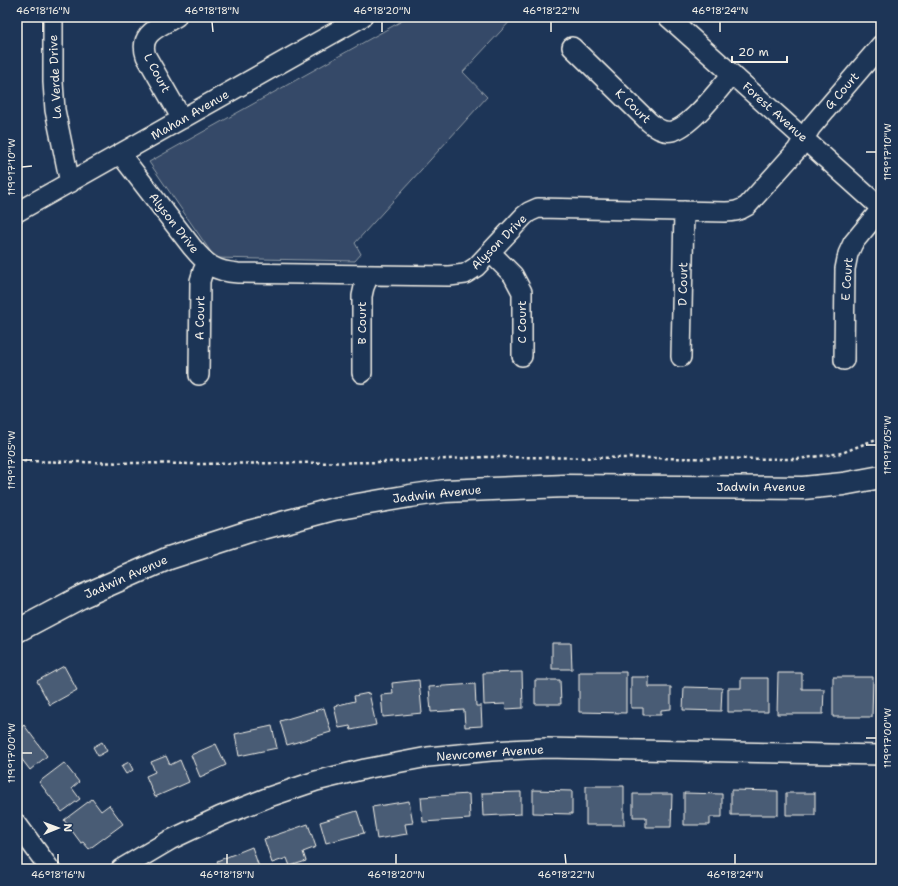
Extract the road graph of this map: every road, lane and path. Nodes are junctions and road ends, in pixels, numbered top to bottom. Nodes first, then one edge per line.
1 (53, 17) edge
2 (176, 17) edge
3 (362, 17) edge
4 (680, 21) edge
5 (881, 46) edge
6 (572, 47) dead end
7 (732, 74) junction
8 (182, 119) junction
9 (804, 138) junction
10 (120, 154) junction
11 (70, 183) junction
12 (881, 208) edge
13 (684, 211) junction
14 (17, 212) edge
15 (490, 252) junction
16 (207, 263) junction
17 (369, 275) junction
18 (522, 356) dead end
19 (681, 357) dead end
20 (844, 360) dead end
21 (362, 373) dead end
22 (199, 375) dead end
23 (881, 437) edge
24 (17, 461) edge
25 (881, 476) edge
26 (17, 631) edge
27 (881, 755) edge
28 (17, 824) edge
29 (50, 869) edge
30 (121, 869) edge

1 - 11 street, La Verde Drive
2 - 8 street, L Court
3 - 8 street, Mahan Avenue
4 - 7 street, Forest Avenue
5 - 9 street, G Court
6 - 7 street, K Court
7 - 9 street, Forest Avenue
8 - 10 street, Mahan Avenue
9 - 12 street, Forest Avenue
9 - 13 street, Alyson Drive
10 - 11 street, Mahan Avenue
10 - 16 street, Alyson Drive
11 - 14 street, Mahan Avenue
12 - 20 street, E Court
13 - 15 street, Alyson Drive
13 - 19 street, D Court
15 - 17 street, Alyson Drive
15 - 18 street, C Court
16 - 17 street, Alyson Drive
16 - 22 street, A Court
17 - 21 street, B Court
23 - 24 path
25 - 26 main road, Jadwin Avenue
27 - 30 street, Newcomer Avenue
28 - 29 street

